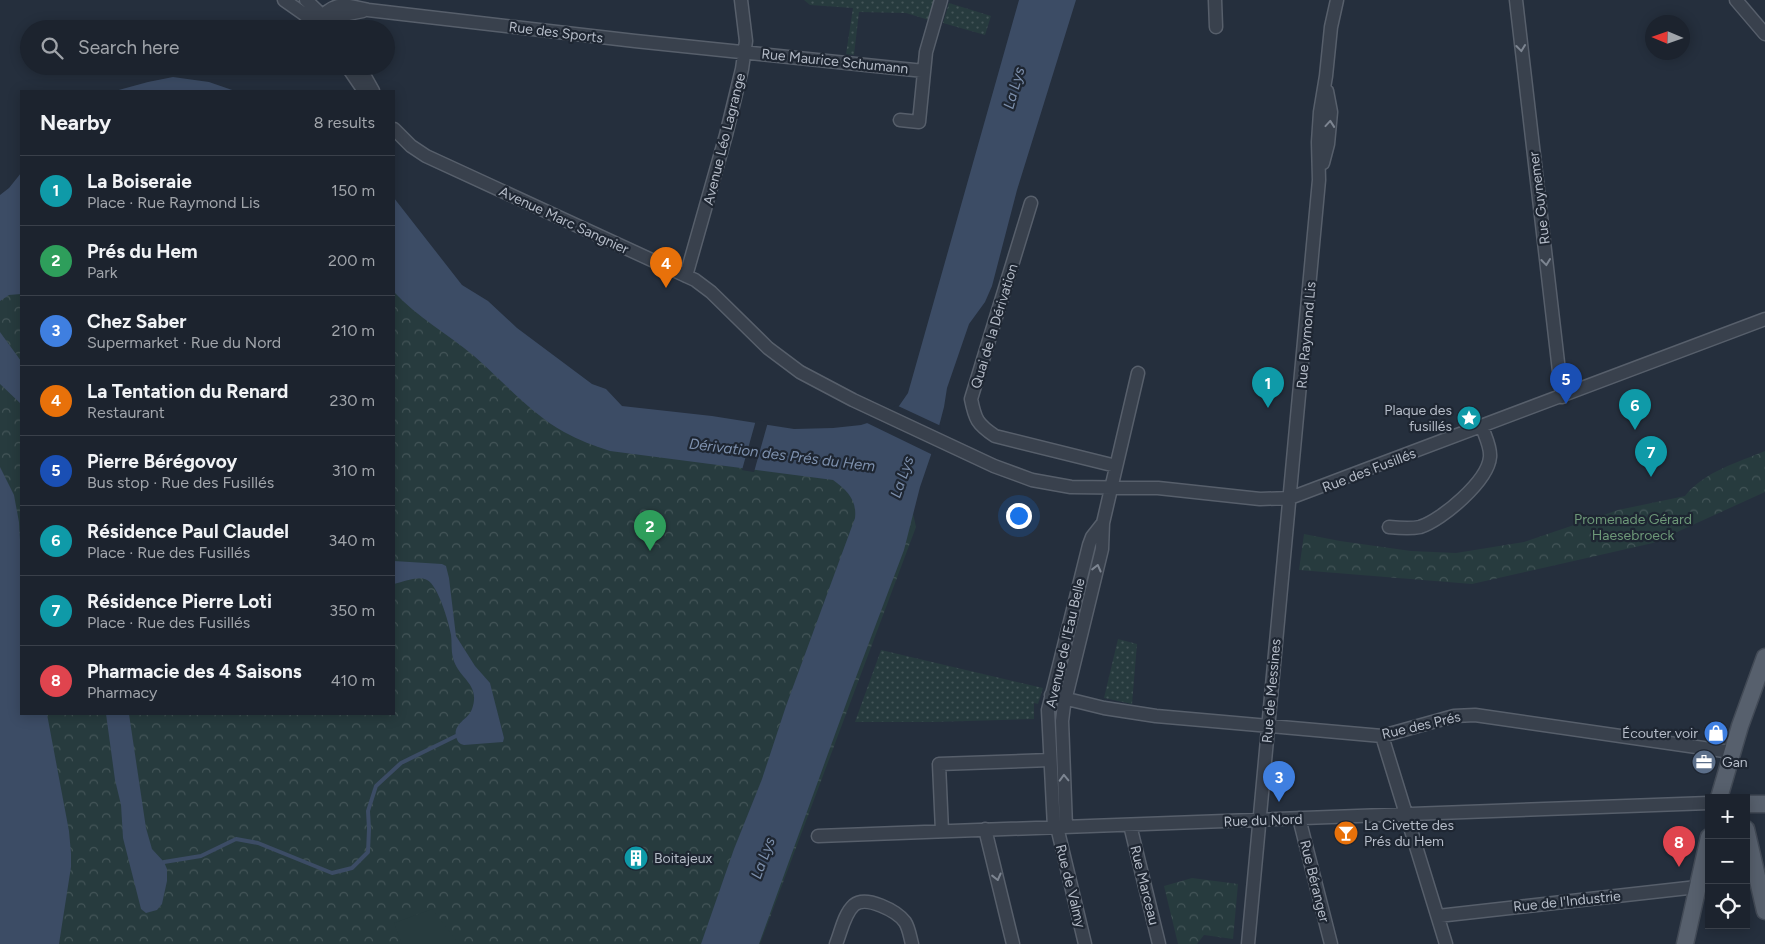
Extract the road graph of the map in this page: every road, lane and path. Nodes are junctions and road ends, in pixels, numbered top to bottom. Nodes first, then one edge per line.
1 (284, 0) edge
2 (306, 0) edge
3 (741, 0) edge
4 (941, 0) edge
5 (1214, 0) edge
6 (1337, 0) edge
7 (1516, 0) edge
8 (1736, 0) edge
9 (348, 6) edge
10 (316, 20) edge
11 (320, 20) edge
12 (327, 20) edge
13 (1216, 27) dead end
14 (1765, 34) edge
15 (745, 52) junction
16 (924, 71) junction
17 (353, 75) edge
18 (364, 75) edge
19 (363, 90) edge
20 (372, 90) edge
21 (900, 120) dead end
22 (395, 130) edge
23 (1031, 203) dead end
24 (686, 276) junction
25 (1765, 319) edge
26 (1138, 373) dead end
27 (1562, 397) junction
28 (1482, 427) junction
29 (957, 450) joint
30 (1116, 466) junction
31 (1111, 488) junction
32 (1290, 498) junction
33 (1103, 523) junction
34 (1389, 527) dead end
35 (1765, 657) edge
36 (1051, 696) junction
37 (1065, 699) junction
38 (1268, 726) junction
39 (1382, 736) junction
40 (1732, 752) junction
41 (1050, 760) junction
42 (1720, 794) edge
43 (1705, 804) edge
44 (1750, 804) edge
45 (1765, 804) edge
46 (1407, 814) junction
47 (1299, 818) junction
48 (1260, 820) junction
49 (1130, 825) junction
50 (1059, 827) junction
51 (985, 829) junction
52 (942, 831) junction
53 (818, 836) dead end
54 (1709, 839) edge
55 (1748, 839) edge
56 (1697, 887) junction
57 (1765, 911) edge
58 (1438, 916) junction
59 (836, 944) edge
60 (912, 944) edge
61 (1013, 944) edge
62 (1085, 944) edge
63 (1159, 944) edge
64 (1248, 944) edge
65 (1331, 944) edge
66 (1446, 944) edge
67 (1685, 944) edge

1 - 10 street
2 - 11 street
3 - 15 street, Avenue Léo Lagrange
4 - 16 street
5 - 13 street
6 - 32 street, Rue Raymond Lis
7 -> 27 street, Rue Guynemer
8 - 14 street
9 - 12 street, Rue des Sports
9 - 15 street, Rue des Sports
15 - 16 street, Rue Maurice Schumann
15 - 24 street, Avenue Léo Lagrange
16 - 21 street
17 - 19 street
18 - 20 street
22 - 24 street, Avenue Marc Sangnier
23 - 30 street, Quai de la Dérivation
24 - 29 street, Avenue Marc Sangnier
25 - 27 street, Rue des Fusillés
26 - 30 street, Avenue de l'Eau Belle
27 - 28 street, Rue des Fusillés
28 - 32 street, Rue des Fusillés
28 - 34 street
29 - 31 street, Rue des Fusillés
30 - 31 street, Avenue de l'Eau Belle
31 - 32 street, Rue des Fusillés
31 - 33 street, Avenue de l'Eau Belle
32 - 38 street, Rue de Messines
33 - 36 street, Avenue de l'Eau Belle
37 -> 33 street, Avenue de l'Eau Belle
35 - 40 main road
36 - 37 street, Rue des Prés
36 - 41 street, Avenue de l'Eau Belle
37 - 38 street, Rue des Prés
50 -> 37 street, Avenue de l'Eau Belle
38 - 39 street, Rue des Prés
38 - 48 street, Rue de Messines
39 - 40 street, Rue des Prés
39 - 46 street
40 - 42 main road
41 - 50 street, Avenue de l'Eau Belle
41 - 52 street
43 - 46 street, Rue du Nord
44 - 45 main road
46 - 47 street, Rue du Nord
46 - 58 street
47 - 48 street, Rue du Nord
47 - 65 street, Rue Béranger
48 - 49 street, Rue du Nord
48 - 64 street, Rue de Messines
49 - 50 street, Rue du Nord
49 - 63 street, Rue Marceau
50 - 51 street, Rue du Nord
50 - 62 street, Rue de Valmy
51 - 52 street, Rue du Nord
51 -> 61 street
52 - 53 street, Rue du Nord
54 - 56 main road
55 - 57 main road
56 - 58 street, Rue de l'Industrie
56 - 67 main road
58 - 66 street
59 - 60 street

